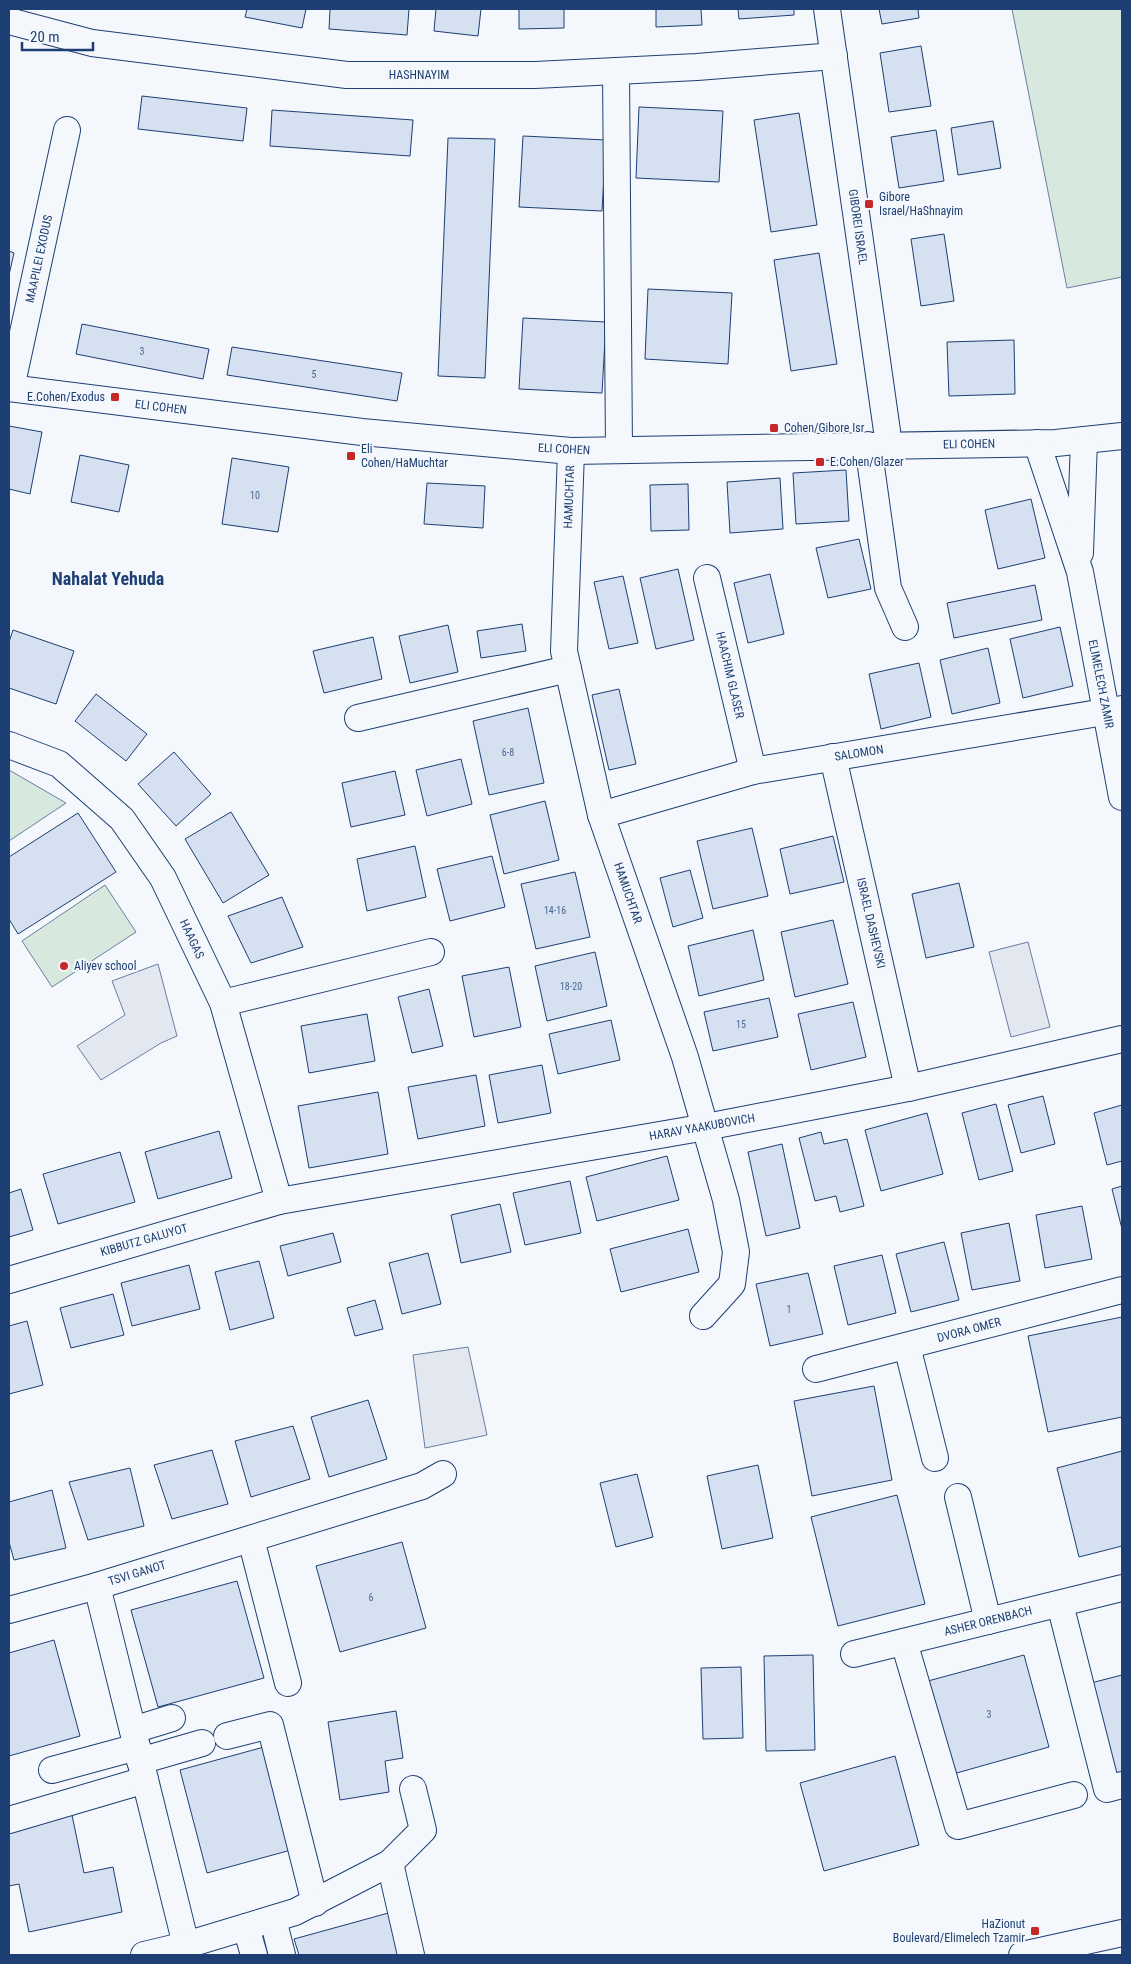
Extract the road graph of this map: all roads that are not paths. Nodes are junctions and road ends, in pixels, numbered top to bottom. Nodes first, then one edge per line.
1 (827, 9) edge
2 (9, 21) edge
3 (834, 56) junction
4 (616, 71) junction
5 (67, 130) dead end
6 (10, 388) edge
7 (1122, 436) edge
8 (1084, 440) junction
9 (1037, 443) junction
10 (878, 445) junction
11 (619, 450) junction
12 (570, 452) junction
13 (1080, 572) junction
14 (708, 578) dead end
15 (905, 627) dead end
16 (568, 669) junction
17 (1114, 710) edge
18 (358, 718) dead end
19 (9, 745) edge
20 (833, 757) junction
21 (753, 771) junction
22 (1122, 797) edge
23 (601, 815) junction
24 (430, 952) dead end
25 (223, 1003) junction
26 (1122, 1039) edge
27 (908, 1088) junction
28 (706, 1127) junction
29 (279, 1201) junction
30 (9, 1280) edge
31 (1122, 1290) edge
32 (702, 1316) dead end
33 (907, 1346) junction
34 (816, 1369) dead end
35 (935, 1458) dead end
36 (443, 1474) dead end
37 (958, 1497) dead end
38 (251, 1539) junction
39 (97, 1586) junction
40 (1122, 1588) edge
41 (1060, 1604) junction
42 (9, 1610) edge
43 (988, 1621) junction
44 (904, 1642) junction
45 (854, 1654) dead end
46 (288, 1683) dead end
47 (172, 1718) dead end
48 (227, 1736) dead end
49 (202, 1743) dead end
50 (139, 1754) junction
51 (52, 1770) dead end
52 (1122, 1785) edge
53 (413, 1789) dead end
54 (1074, 1795) dead end
55 (9, 1820) edge
56 (390, 1863) junction
57 (315, 1902) junction
58 (273, 1919) junction
59 (246, 1927) junction
60 (1122, 1934) edge
61 (186, 1945) junction
62 (144, 1955) edge
63 (254, 1955) edge
64 (282, 1955) edge
65 (411, 1955) edge
66 (1022, 1955) edge

1 - 3 street, GIBOREI ISRAEL
2 - 4 street, HASHNAYIM
3 - 4 street, HASHNAYIM
3 - 10 street, GIBOREI ISRAEL
4 - 11 street
5 - 6 street, MAAPILEI EXODUS
6 - 12 street, ELI COHEN
7 - 8 street, ELI COHEN
8 - 9 street, ELI COHEN
8 - 13 street, ELIMELECH ZAMIR
9 - 10 street, ELI COHEN
9 - 13 street, ELIMELECH ZAMIR
10 - 11 street, ELI COHEN
10 - 15 street, GIBOREI ISRAEL
11 - 12 street, ELI COHEN
12 - 16 street, HAMUCHTAR
13 - 17 street, ELIMELECH ZAMIR
14 - 21 street, HAACHIM GLASER
16 - 18 street
16 - 23 street, HAMUCHTAR
17 - 20 street, SALOMON
17 - 22 street, ELIMELECH ZAMIR
19 - 25 street, HAAGAS
20 - 21 street, SALOMON
20 - 27 street, ISRAEL DASHEVSKI
21 - 23 street, SALOMON
23 - 28 street, HAMUCHTAR
24 - 25 street
25 - 29 street, HAAGAS
26 - 27 street, HARAV YAAKUBOVICH
27 - 28 street, HARAV YAAKUBOVICH
28 - 29 street, HARAV YAAKUBOVICH
28 - 32 street, HAMUCHTAR
29 - 30 street, KIBBUTZ GALUYOT
31 - 33 street, DVORA OMER
33 - 34 street, DVORA OMER
33 - 35 street
36 - 38 street, TSVI GANOT
37 - 43 street
38 - 39 street, TSVI GANOT
38 - 46 street
39 - 42 street
39 - 50 street, TSVI GANOT
40 - 41 street, ASHER ORENBACH
41 - 43 street, ASHER ORENBACH
41 - 52 street
43 - 44 street, ASHER ORENBACH
44 - 45 street, ASHER ORENBACH
44 - 54 street
47 - 50 street
48 - 57 street
49 - 50 street
50 - 51 street
50 - 55 street
50 - 61 street, TSVI GANOT
53 - 56 street
56 - 57 street
56 - 65 street
57 - 58 street
58 - 59 street
58 - 64 street
59 - 61 street
59 - 63 street
60 - 66 street
61 - 62 street

